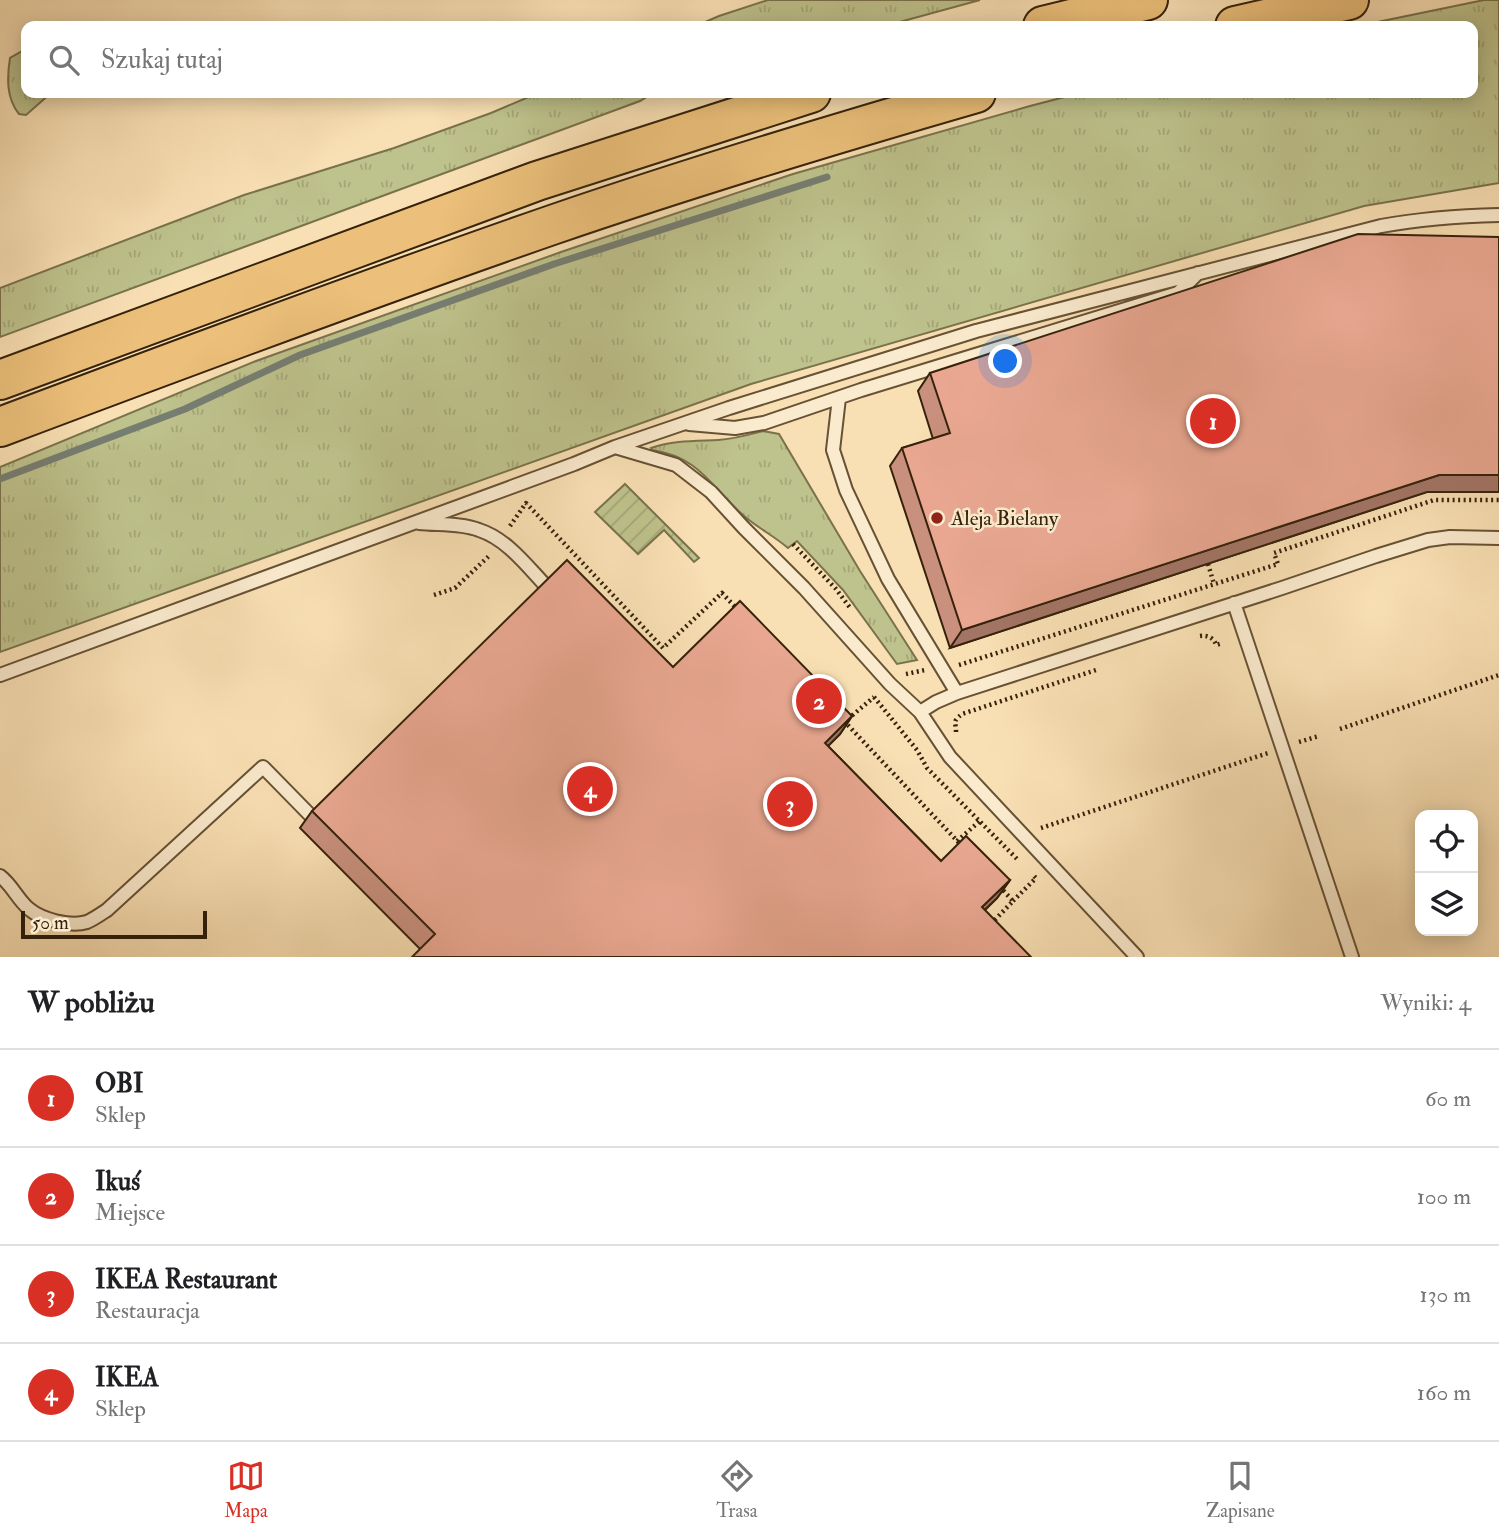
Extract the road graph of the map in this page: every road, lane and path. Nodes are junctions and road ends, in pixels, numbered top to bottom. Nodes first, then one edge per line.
1 (1148, 0) edge
2 (1349, 0) edge
3 (1064, 21) edge
4 (1257, 21) edge
5 (794, 98) edge
6 (959, 98) edge
7 (1499, 215) edge
8 (1198, 273) junction
9 (0, 380) edge
10 (838, 398) junction
11 (684, 424) junction
12 (0, 427) edge
13 (615, 447) junction
14 (1499, 500) edge
15 (412, 523) junction
16 (1499, 538) edge
17 (502, 543) junction
18 (1208, 564) edge
19 (1214, 583) junction
20 (546, 586) edge
21 (434, 595) dead end
22 (1234, 603) junction
23 (741, 613) edge
24 (1189, 639) dead end
25 (1223, 643) dead end
26 (951, 666) dead end
27 (1101, 668) dead end
28 (0, 675) edge
29 (1499, 675) edge
30 (882, 690) dead end
31 (957, 693) junction
32 (874, 697) junction
33 (920, 712) junction
34 (837, 713) edge
35 (845, 722) junction
36 (1340, 729) dead end
37 (949, 735) dead end
38 (1319, 736) dead end
39 (1294, 744) dead end
40 (1270, 752) dead end
41 (312, 817) edge
42 (980, 821) junction
43 (1037, 830) dead end
44 (957, 841) junction
45 (966, 851) edge
46 (1020, 862) dead end
47 (1028, 870) dead end
48 (0, 876) edge
49 (995, 881) edge
50 (1013, 901) junction
51 (997, 934) edge
52 (1138, 957) edge
53 (1352, 957) edge

1 - 3 highway
2 - 4 highway
5 - 9 highway
6 - 12 highway
7 - 8 lane
8 - 10 lane
8 - 11 lane
10 - 11 lane
10 - 31 lane
11 - 13 lane
13 - 15 lane
13 - 33 lane
14 - 19 path
15 - 17 lane
15 - 28 lane
16 - 22 lane
17 - 20 lane
17 - 21 path
17 - 23 path
18 - 19 path
19 - 26 path
22 - 31 lane
22 - 53 lane
24 - 25 path
27 - 37 path
29 - 36 path
30 - 32 path
31 - 33 lane
32 - 35 path
32 - 42 path
33 - 52 lane
34 - 35 path
35 - 44 path
38 - 39 path
40 - 43 path
41 - 48 lane
42 - 44 path
42 - 46 path
44 - 45 path
47 - 50 path
49 - 50 path
50 - 51 path

